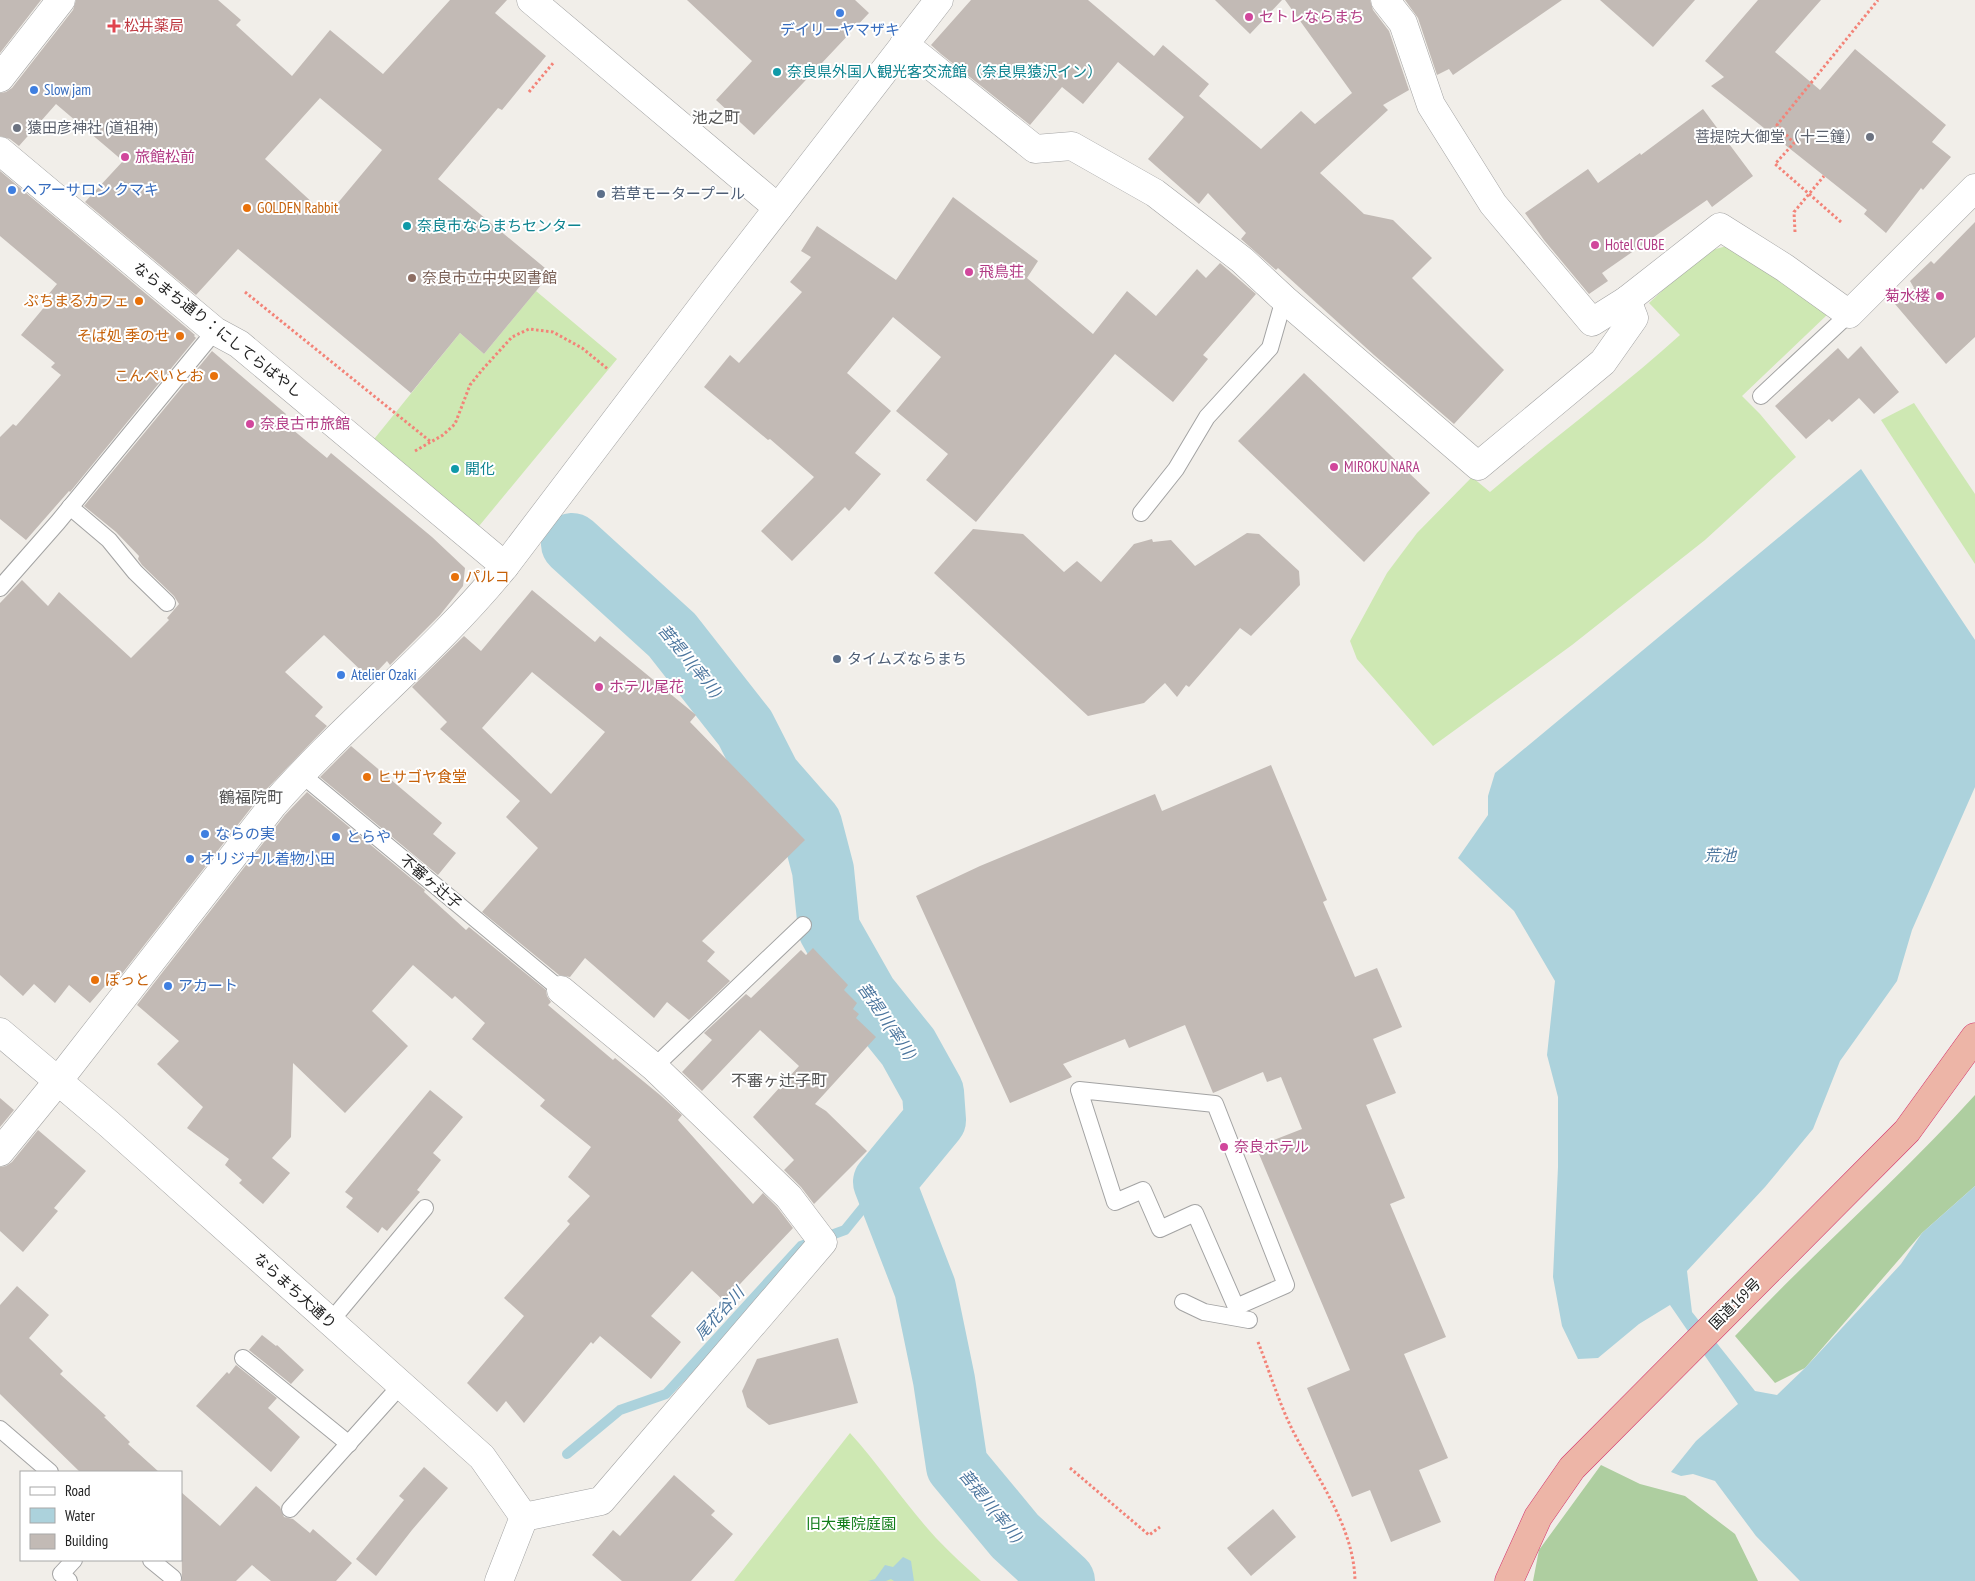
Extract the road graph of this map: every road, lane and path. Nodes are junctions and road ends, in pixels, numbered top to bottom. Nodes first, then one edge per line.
1 (61, 0) edge
2 (531, 0) edge
3 (939, 0) edge
4 (1385, 0) edge
5 (1878, 0) edge
6 (904, 44) junction
7 (559, 56) dead end
8 (0, 78) edge
9 (529, 92) dead end
10 (0, 152) edge
11 (1824, 176) dead end
12 (1975, 188) edge
13 (1808, 194) junction
14 (778, 208) junction
15 (1841, 222) dead end
16 (1795, 232) dead end
17 (245, 292) dead end
18 (1284, 299) junction
19 (1627, 300) junction
20 (1849, 314) junction
21 (216, 331) junction
22 (609, 370) dead end
23 (1761, 396) dead end
24 (431, 442) junction
25 (410, 453) dead end
26 (70, 507) junction
27 (1141, 513) dead end
28 (505, 566) junction
29 (0, 588) edge
30 (167, 603) dead end
31 (301, 774) junction
32 (803, 925) dead end
33 (561, 990) joint
34 (0, 1032) edge
35 (1975, 1036) edge
36 (654, 1067) junction
37 (58, 1081) junction
38 (0, 1152) edge
39 (425, 1208) dead end
40 (1196, 1213) joint
41 (1183, 1302) dead end
42 (1249, 1320) joint
43 (330, 1322) junction
44 (243, 1358) dead end
45 (401, 1385) junction
46 (0, 1429) edge
47 (349, 1444) junction
48 (1070, 1468) dead end
49 (49, 1471) edge
50 (290, 1509) dead end
51 (524, 1517) junction
52 (1160, 1528) dead end
53 (73, 1561) edge
54 (152, 1561) edge
55 (173, 1578) dead end
56 (69, 1581) edge
57 (499, 1581) edge
58 (1355, 1581) edge
59 (1509, 1581) edge

1 - 8 street
2 - 14 street
3 - 6 street
4 - 19 street
5 - 13 path
6 - 14 street
6 - 18 street
7 - 9 path
10 - 21 street, ならまち通り：にしてらばやし
11 - 13 path
12 - 20 street
13 - 15 path
13 - 16 path
14 - 28 street
17 - 24 path
18 - 19 street
18 - 27 lane
19 - 20 street
20 - 23 lane
21 - 26 lane
21 - 28 street, ならまち通り：にしてらばやし
22 - 24 path
24 - 25 path
26 - 29 lane
26 - 30 lane
28 - 31 street
31 - 33 lane, 不審ヶ辻子
31 - 37 street
32 - 36 lane
33 - 36 street
34 - 37 street, ならまち大通り
35 - 59 highway, 国道169号
36 - 51 street
37 - 38 street
37 - 43 street, ならまち大通り
39 - 43 lane
40 - 40 lane
41 - 42 lane
42 - 58 path
43 - 45 street, ならまち大通り
44 - 47 lane
45 - 47 lane
45 - 51 street, ならまち大通り
46 - 49 lane
47 - 50 lane
48 - 52 path
51 - 57 street
53 - 56 lane
54 - 55 lane

